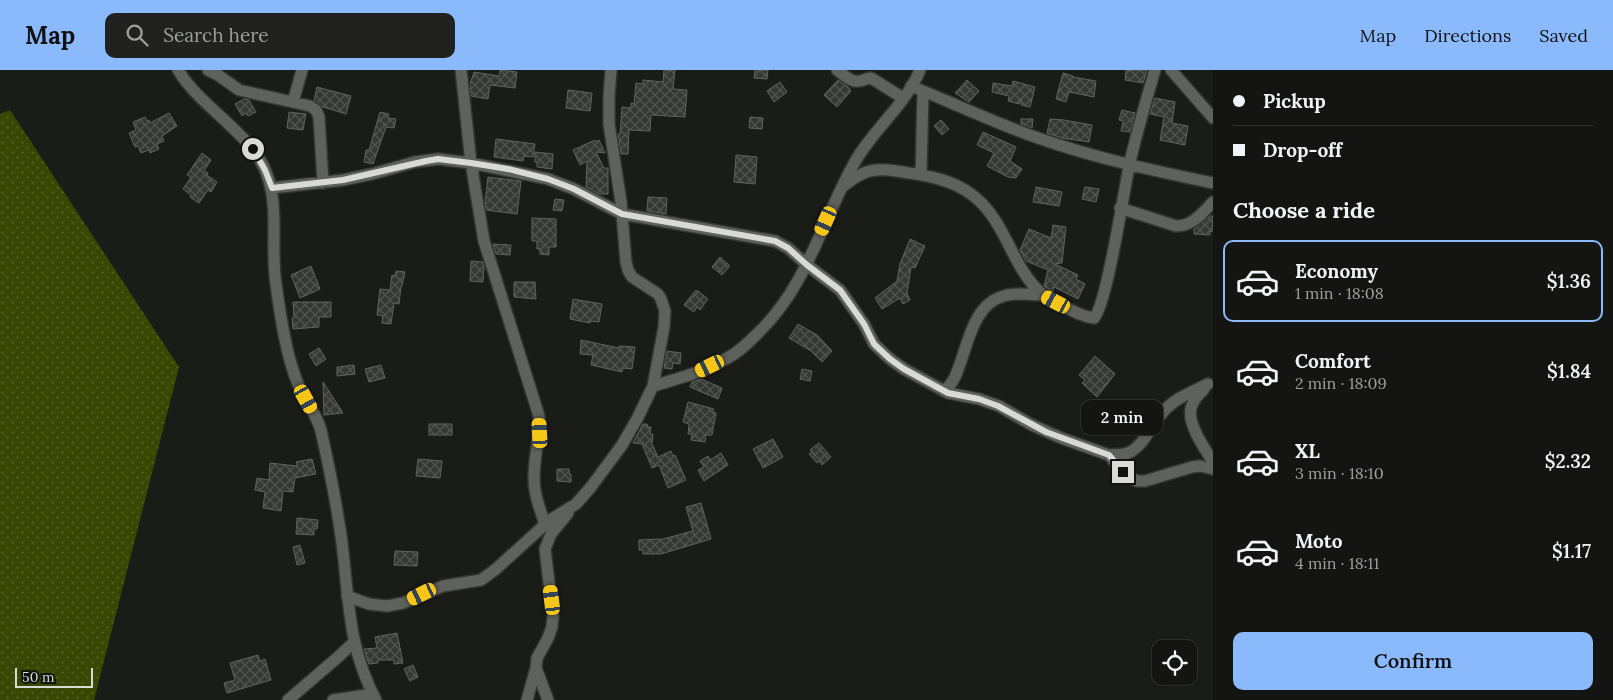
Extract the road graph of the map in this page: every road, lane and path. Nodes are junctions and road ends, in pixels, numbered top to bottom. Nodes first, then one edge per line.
1 (178, 70) edge
2 (208, 70) edge
3 (302, 70) edge
4 (461, 70) edge
5 (612, 70) edge
6 (836, 70) edge
7 (920, 70) edge
8 (1155, 70) edge
9 (1171, 70) edge
10 (869, 74) edge
11 (911, 86) junction
12 (923, 91) junction
13 (903, 98) junction
14 (293, 102) junction
15 (1213, 118) edge
16 (471, 163) junction
17 (1130, 164) junction
18 (921, 175) junction
19 (323, 183) junction
20 (1213, 183) edge
21 (842, 187) junction
22 (272, 188) junction
23 (1213, 202) edge
24 (1120, 208) junction
25 (622, 214) junction
26 (807, 265) junction
27 (1043, 296) junction
28 (1211, 383) edge
29 (653, 386) junction
30 (944, 391) junction
31 (1109, 455) junction
32 (1213, 462) edge
33 (1213, 469) edge
34 (576, 504) junction
35 (545, 524) junction
36 (346, 596) junction
37 (354, 642) junction
38 (536, 668) junction
39 (375, 697) edge
40 (288, 700) edge
41 (333, 700) edge
42 (527, 700) edge
43 (548, 700) edge

1 - 22 street
2 - 14 street
3 - 14 street
4 - 16 street
5 - 25 street
6 - 10 street
7 - 11 street
8 - 17 street
9 - 15 street
10 - 13 street
11 - 12 street
11 - 13 street
12 - 17 street
12 - 18 street
13 - 21 street
14 - 19 street
16 - 19 street
16 - 25 street
16 - 35 street
17 - 20 street
17 - 24 street
18 - 21 street
18 - 27 street
19 - 22 street
21 - 26 street
22 - 36 street
23 - 24 street
24 - 27 street
25 - 26 street
25 - 29 street
26 - 29 street
26 - 30 street
27 - 30 street
28 - 31 street
28 - 32 street
29 - 34 street
30 - 31 street
31 - 33 street
34 - 35 street
34 - 38 street
35 - 36 street
36 - 37 street
37 - 39 street
37 - 40 street
38 - 42 street
38 - 43 street
39 - 41 street

